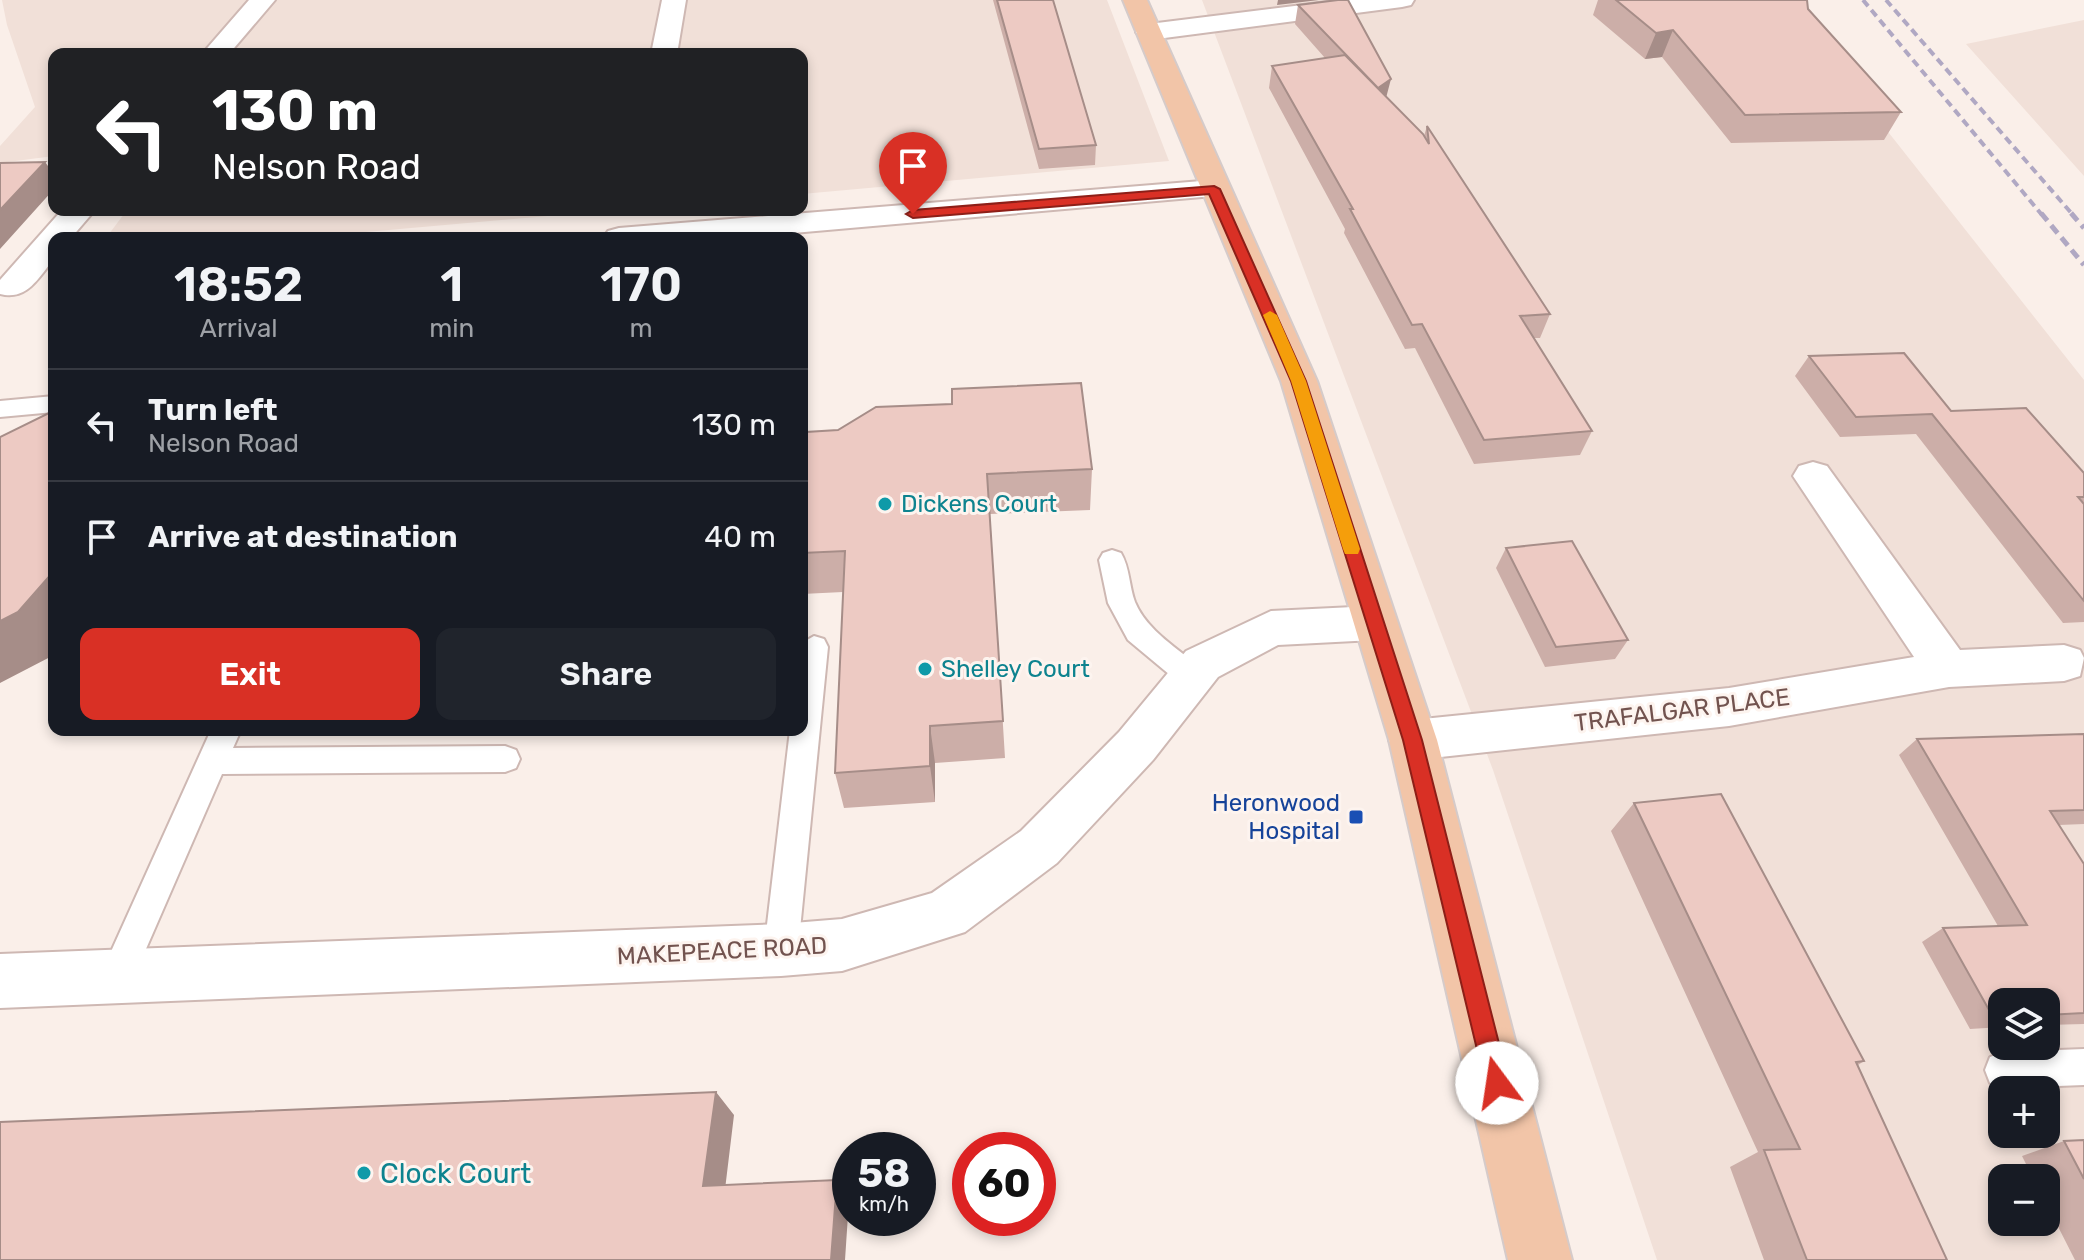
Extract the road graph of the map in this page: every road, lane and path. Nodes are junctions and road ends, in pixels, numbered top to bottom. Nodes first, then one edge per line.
1 (263, 0) edge
2 (674, 0) edge
3 (1402, 0) edge
4 (1142, 16) edge
5 (220, 48) edge
6 (665, 48) edge
7 (1214, 189) junction
8 (74, 216) edge
9 (59, 232) edge
10 (692, 232) edge
11 (48, 244) edge
12 (48, 284) edge
13 (6, 288) edge
14 (48, 405) edge
15 (0, 409) edge
16 (1813, 476) dead end
17 (1112, 560) dead end
18 (1374, 623) junction
19 (814, 647) dead end
20 (2064, 663) dead end
21 (1949, 669) junction
22 (1192, 677) junction
23 (808, 702) edge
24 (223, 736) edge
25 (804, 736) edge
26 (1413, 740) junction
27 (505, 759) dead end
28 (212, 761) junction
29 (781, 950) junction
30 (117, 976) junction
31 (0, 981) edge
32 (2084, 1067) edge
33 (2003, 1070) dead end
34 (1540, 1260) edge

1 - 5 street
2 - 6 street
3 - 4 street
4 - 7 main road
7 - 10 street
7 - 18 main road
8 - 9 street
11 - 13 street
12 - 13 street
14 - 15 lane
16 - 21 street
17 - 22 lane
18 - 22 street, MAKEPEACE ROAD
18 - 26 main road
19 - 23 lane
20 - 21 street, TRAFALGAR PLACE
21 - 26 street, TRAFALGAR PLACE
22 - 29 street, MAKEPEACE ROAD
24 - 28 lane
25 - 29 lane
26 - 34 main road
27 - 28 lane
28 - 30 lane
29 - 30 street, MAKEPEACE ROAD
30 - 31 street, MAKEPEACE ROAD
32 - 33 lane

